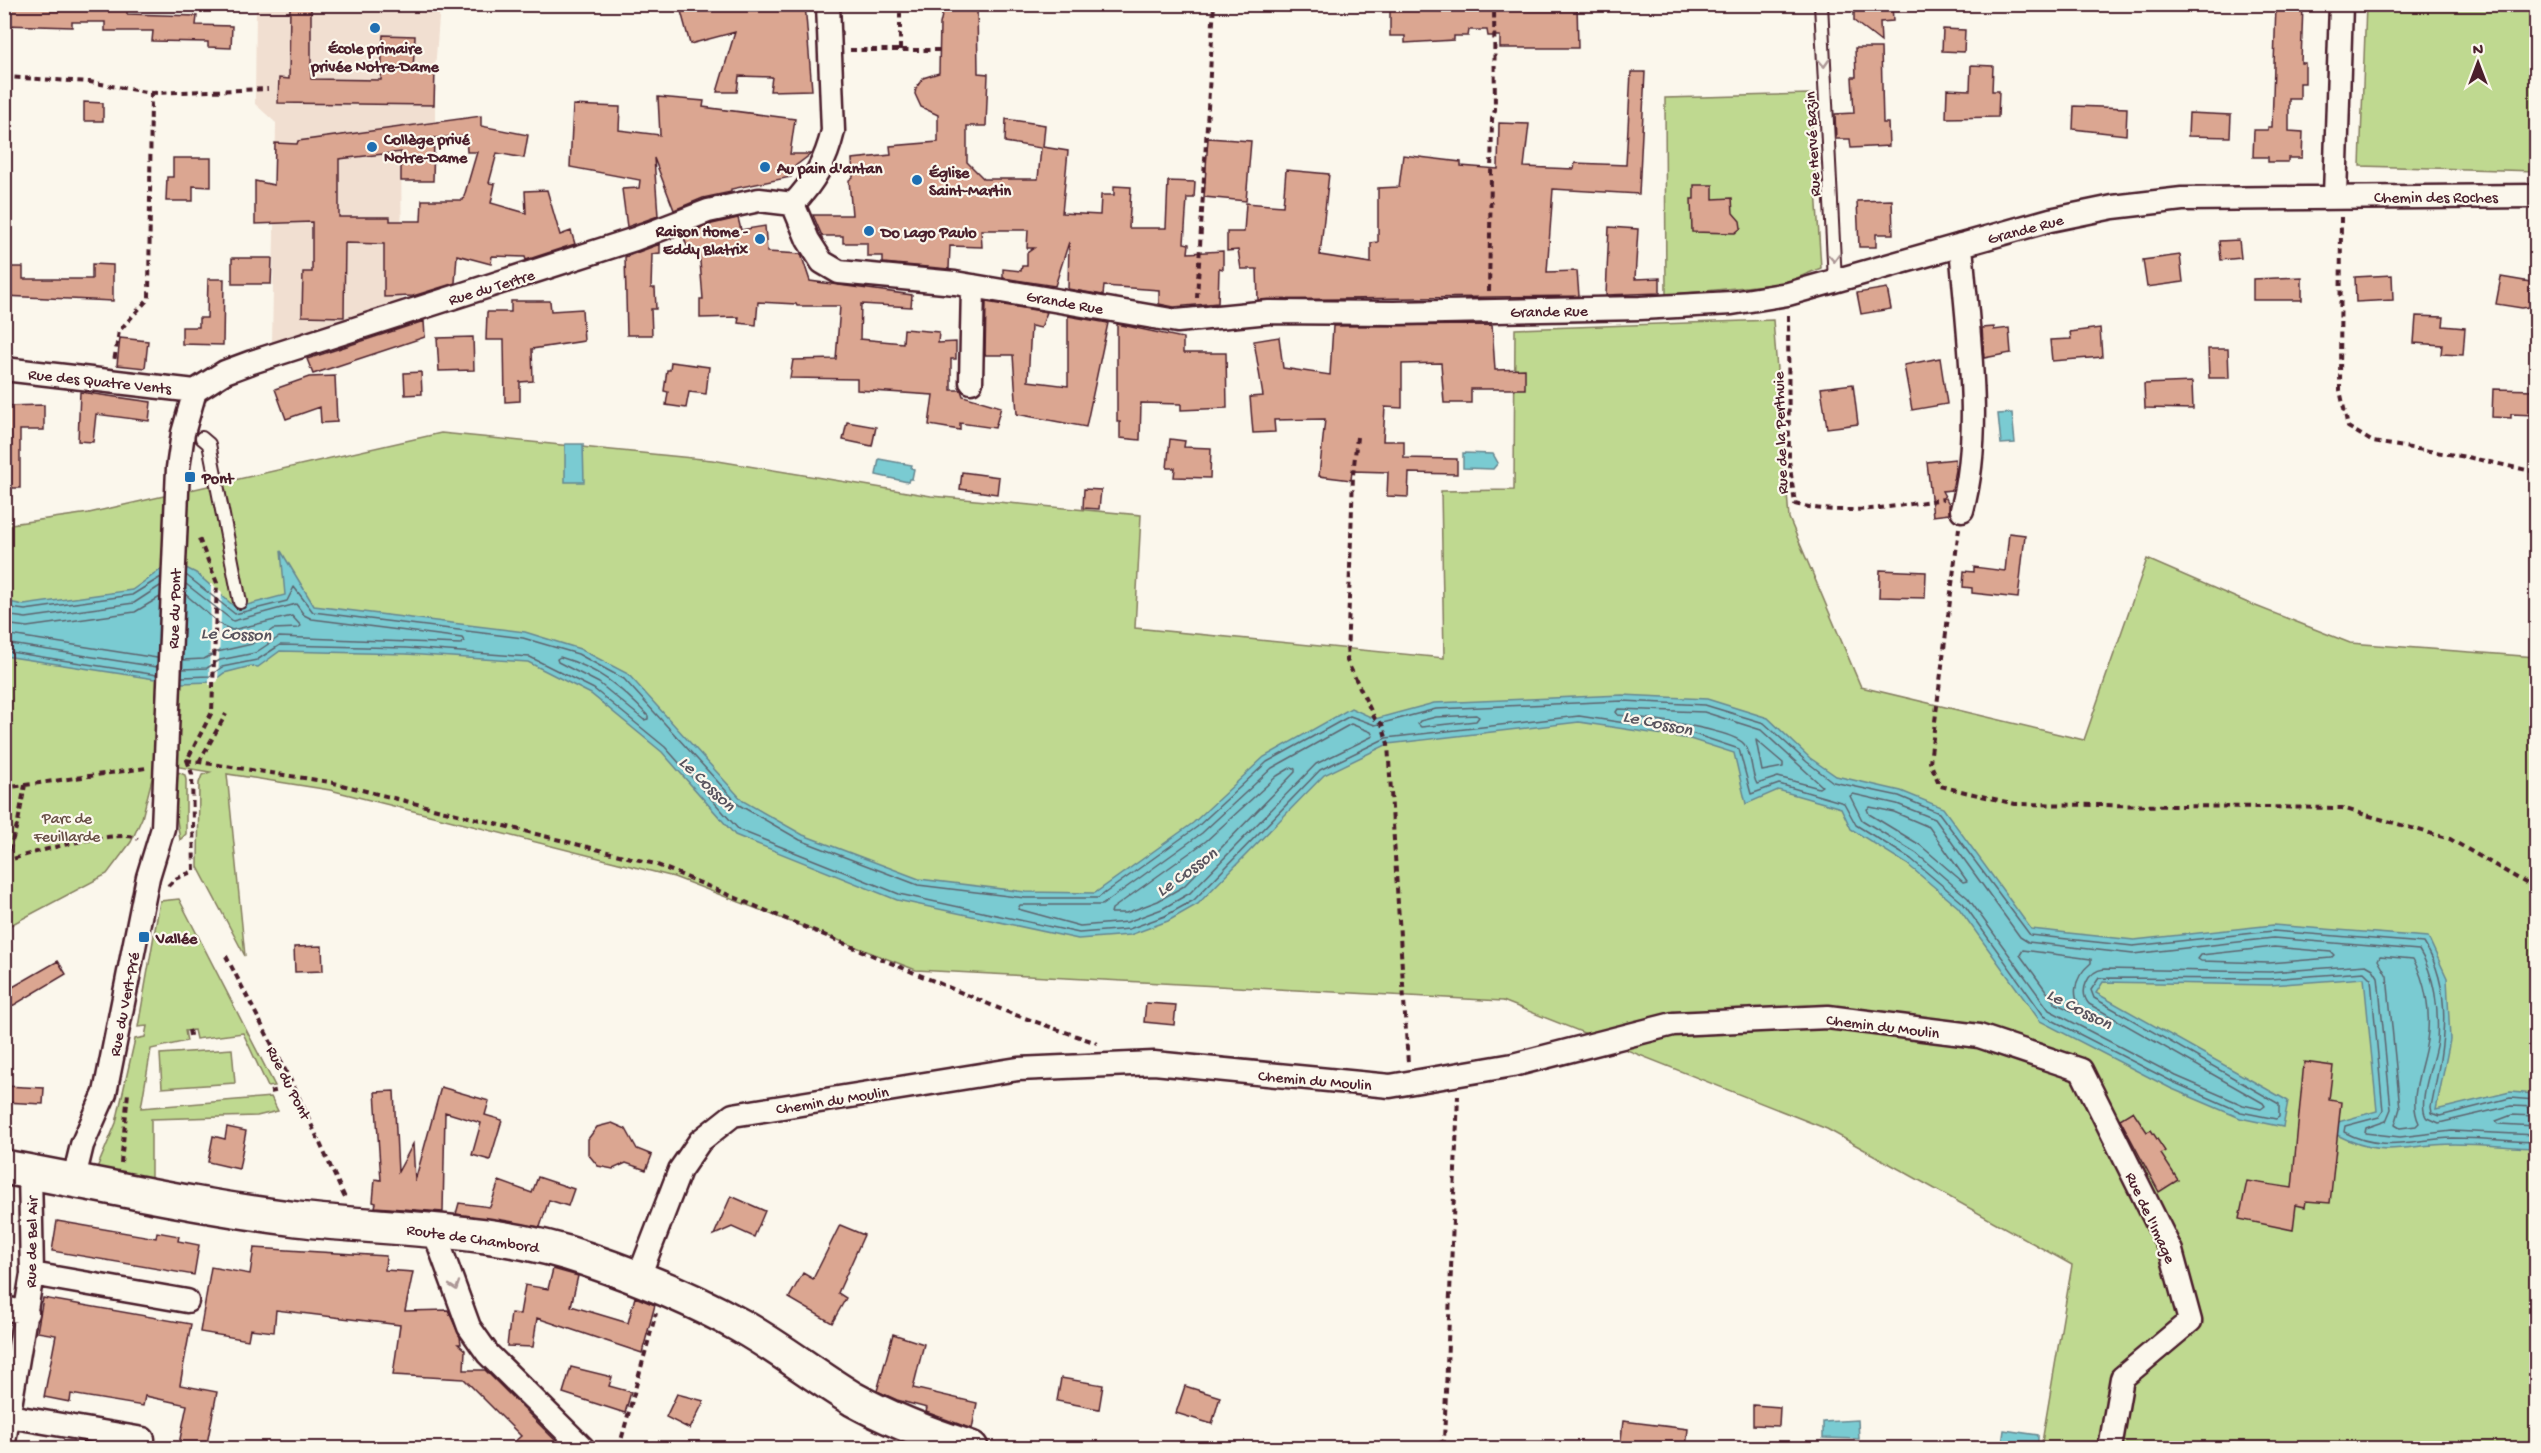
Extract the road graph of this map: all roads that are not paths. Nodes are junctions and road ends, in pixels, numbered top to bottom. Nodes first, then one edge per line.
1 (828, 4) edge
2 (1821, 4) edge
3 (2341, 4) edge
4 (2335, 196) junction
5 (2536, 196) edge
6 (793, 204) junction
7 (1961, 245) junction
8 (1835, 281) junction
9 (973, 286) junction
10 (4, 369) edge
11 (971, 382) dead end
12 (195, 391) junction
13 (202, 438) dead end
14 (1962, 510) road end
15 (240, 602) dead end
16 (163, 828) joint
17 (2081, 1070) joint
18 (17, 1169) edge
19 (74, 1178) junction
20 (434, 1231) junction
21 (32, 1274) junction
22 (651, 1284) junction
23 (187, 1301) dead end
24 (4, 1308) edge
25 (27, 1313) junction
26 (9, 1416) junction
27 (143, 1439) dead end
28 (4, 1442) edge
29 (583, 1449) edge
30 (971, 1449) edge
31 (2110, 1449) edge

1 - 6 street
2 -> 8 lane, Rue Hervé Bazin
3 - 4 street
4 - 5 street, Chemin des Roches
4 - 7 street, Grande Rue
6 - 9 street, Grande Rue
6 - 12 street, Rue du Tertre
7 - 8 street, Grande Rue
7 - 14 street
8 - 9 street, Grande Rue
9 - 11 street
10 - 12 street, Rue des Quatre Vents
12 - 16 street, Rue du Pont
13 - 15 lane
16 - 19 street, Rue du Vert-Pré
17 - 22 street, Chemin du Moulin
17 - 31 street, Rue de l'Image
18 - 19 main road, Route de Chambord
18 - 21 street, Rue de Bel Air
19 - 20 main road, Route de Chambord
20 - 22 main road, Route de Chambord
20 -> 29 street
21 - 23 street
21 - 25 street, Rue de Bel Air
22 - 30 main road, Route de Chambord
24 - 25 street, Rue de Bel Air
25 - 26 street, Rue de Bel Air
26 - 27 street
26 - 28 street, Rue de Bel Air

